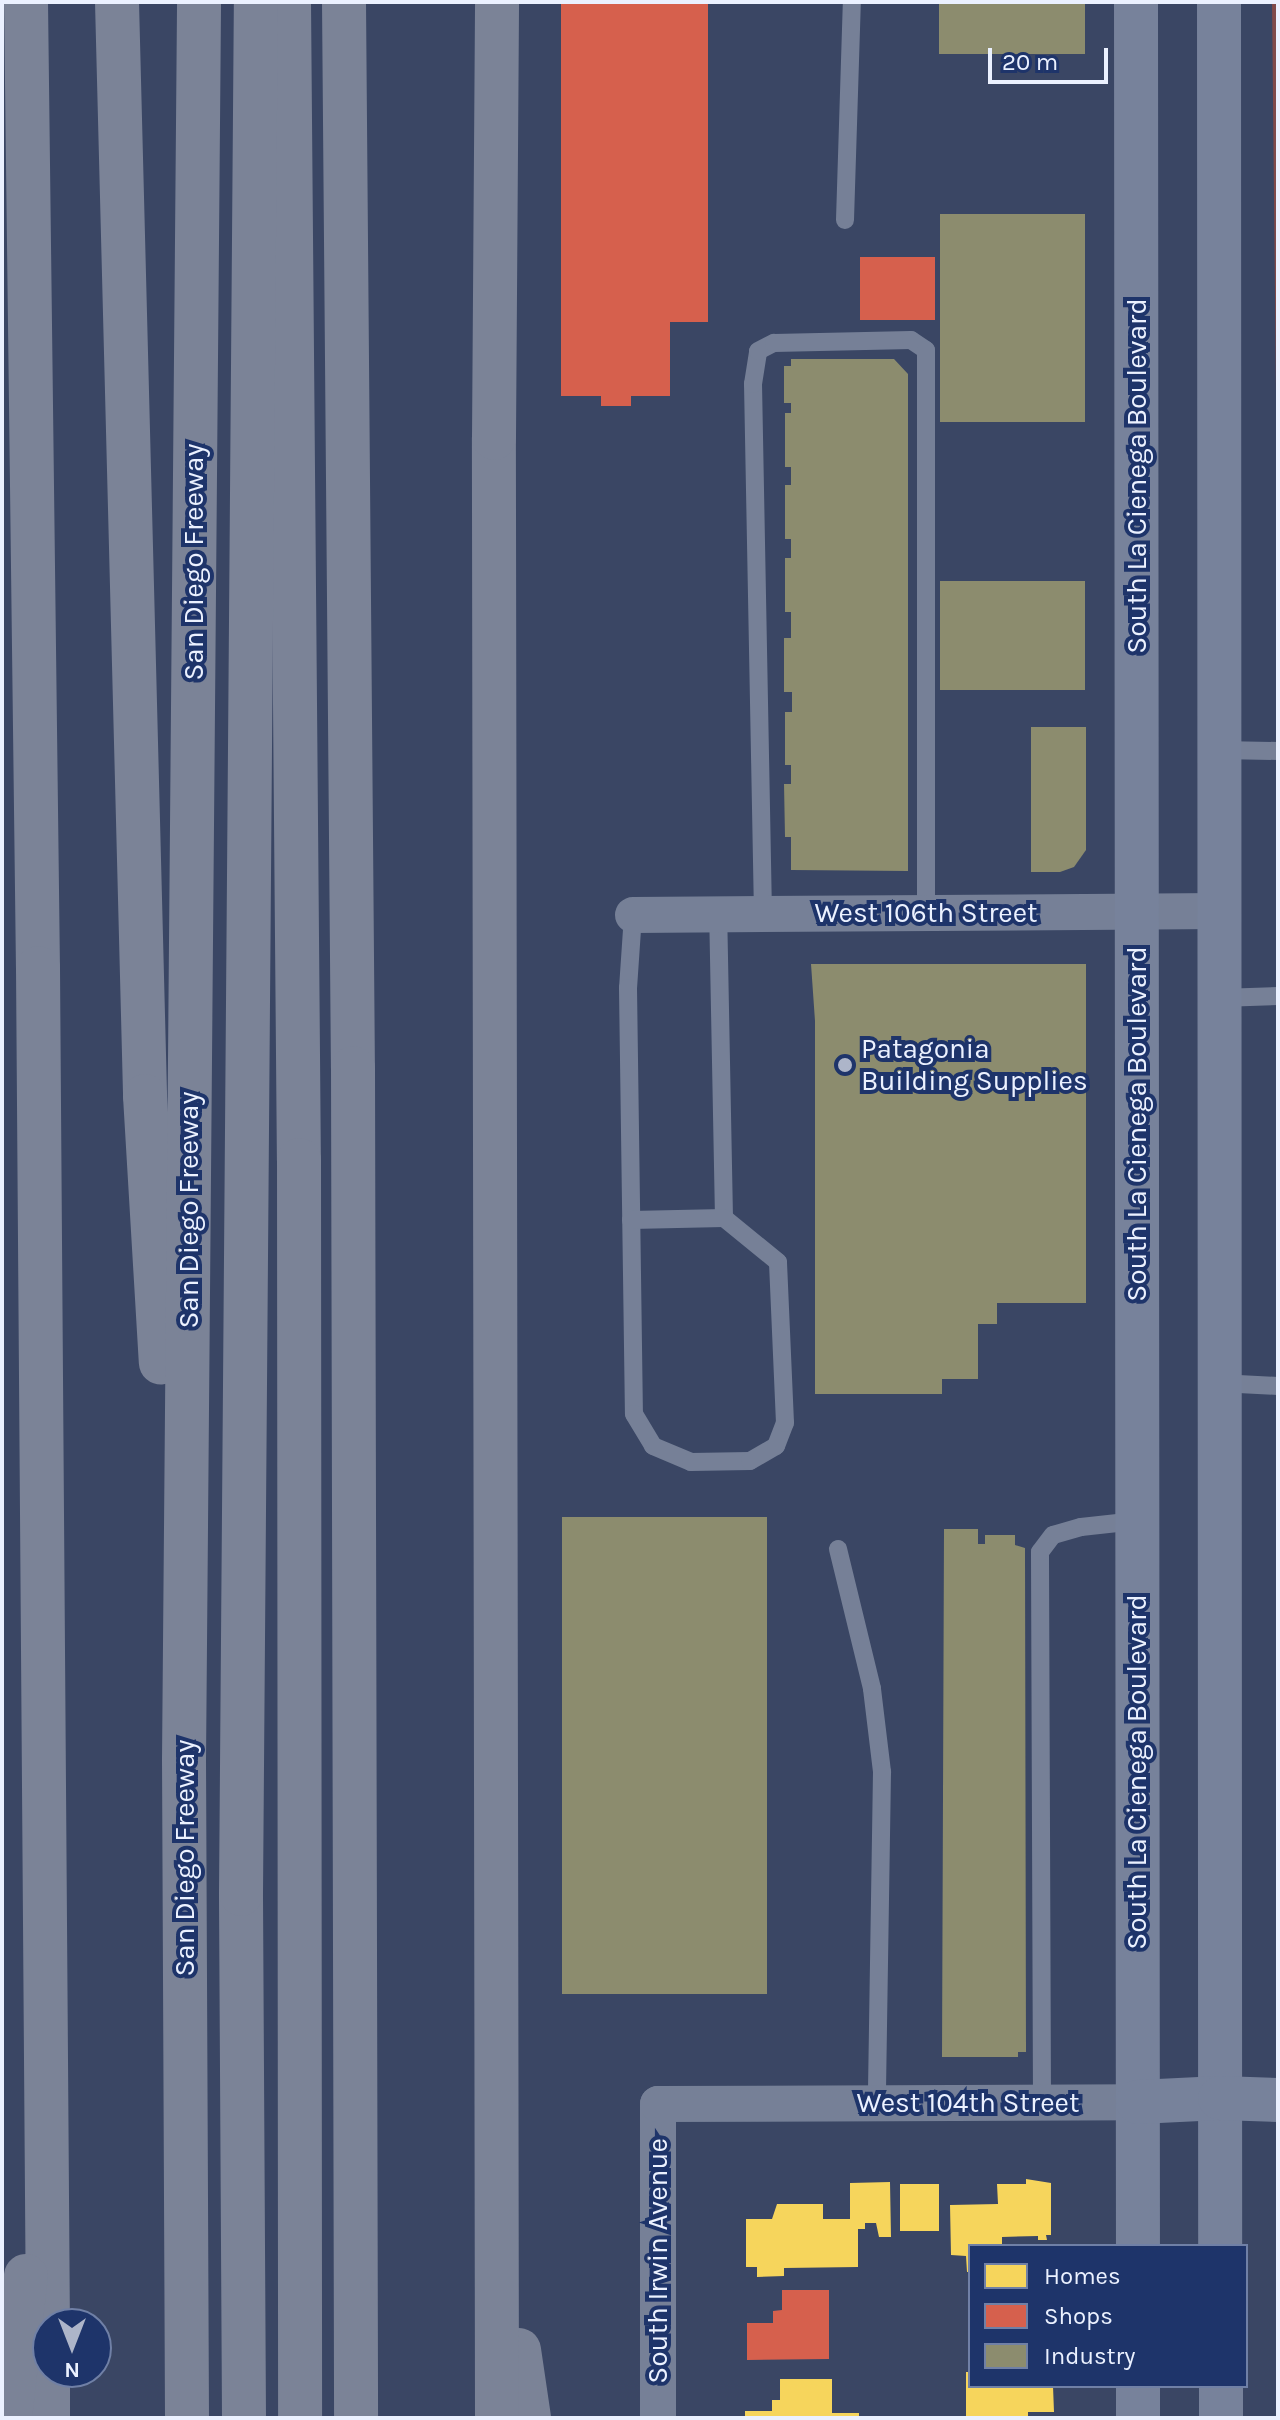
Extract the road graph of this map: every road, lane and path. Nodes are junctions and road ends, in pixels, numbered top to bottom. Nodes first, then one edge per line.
1 (117, 2) edge
2 (199, 2) edge
3 (256, 2) edge
4 (289, 2) edge
5 (497, 2) edge
6 (852, 2) edge
7 (1136, 2) edge
8 (1219, 2) edge
9 (26, 3) edge
10 (345, 12) edge
11 (845, 220) dead end
12 (1220, 750) junction
13 (1278, 751) edge
14 (1138, 911) junction
15 (1220, 911) junction
16 (926, 913) junction
17 (718, 914) junction
18 (763, 914) junction
19 (633, 915) joint
20 (1278, 996) edge
21 (1220, 998) junction
22 (724, 1218) junction
23 (631, 1220) junction
24 (1219, 1383) junction
25 (1278, 1386) edge
26 (1136, 1521) junction
27 (838, 1549) dead end
28 (184, 1761) junction
29 (48, 2087) junction
30 (1220, 2098) junction
31 (1278, 2100) edge
32 (1042, 2102) junction
33 (1138, 2102) junction
34 (877, 2103) junction
35 (658, 2104) joint
36 (497, 2193) junction
37 (1138, 2244) edge
38 (1220, 2244) edge
39 (48, 2308) edge
40 (48, 2388) edge
41 (1138, 2388) edge
42 (1221, 2388) edge
43 (10, 2418) edge
44 (48, 2418) edge
45 (187, 2418) edge
46 (244, 2418) edge
47 (300, 2418) edge
48 (356, 2418) edge
49 (497, 2418) edge
50 (529, 2418) edge
51 (658, 2418) edge
52 (1138, 2418) edge
53 (1221, 2418) edge

1 - 28 highway
2 - 28 highway, San Diego Freeway
3 - 46 highway
4 - 47 highway
5 - 36 highway
6 - 11 lane
7 - 14 main road, South La Cienega Boulevard
8 - 12 main road
9 - 29 highway
10 - 48 highway
12 - 13 lane
12 - 15 main road
14 - 15 street, West 106th Street
14 - 16 street, West 106th Street
14 - 26 main road, South La Cienega Boulevard
15 - 21 main road
16 - 18 street, West 106th Street
16 - 18 lane
17 - 18 street, West 106th Street
17 - 19 street, West 106th Street
17 - 22 lane
19 - 23 lane
20 - 21 lane
21 - 24 main road
22 - 23 lane
22 - 23 lane
24 - 25 lane
24 - 30 main road
26 - 32 lane
26 - 33 main road, South La Cienega Boulevard
27 - 34 lane
28 - 45 highway, San Diego Freeway
29 - 39 highway
29 - 43 highway
30 - 31 main road, West 104th Street
30 - 33 main road, West 104th Street
30 - 38 main road
32 - 33 street, West 104th Street
32 - 34 street, West 104th Street
33 - 37 main road, South La Cienega Boulevard
34 - 35 street, West 104th Street
35 - 51 street, South Irwin Avenue
36 - 49 highway
36 - 50 highway
40 - 44 highway
41 - 52 main road
42 - 53 main road

